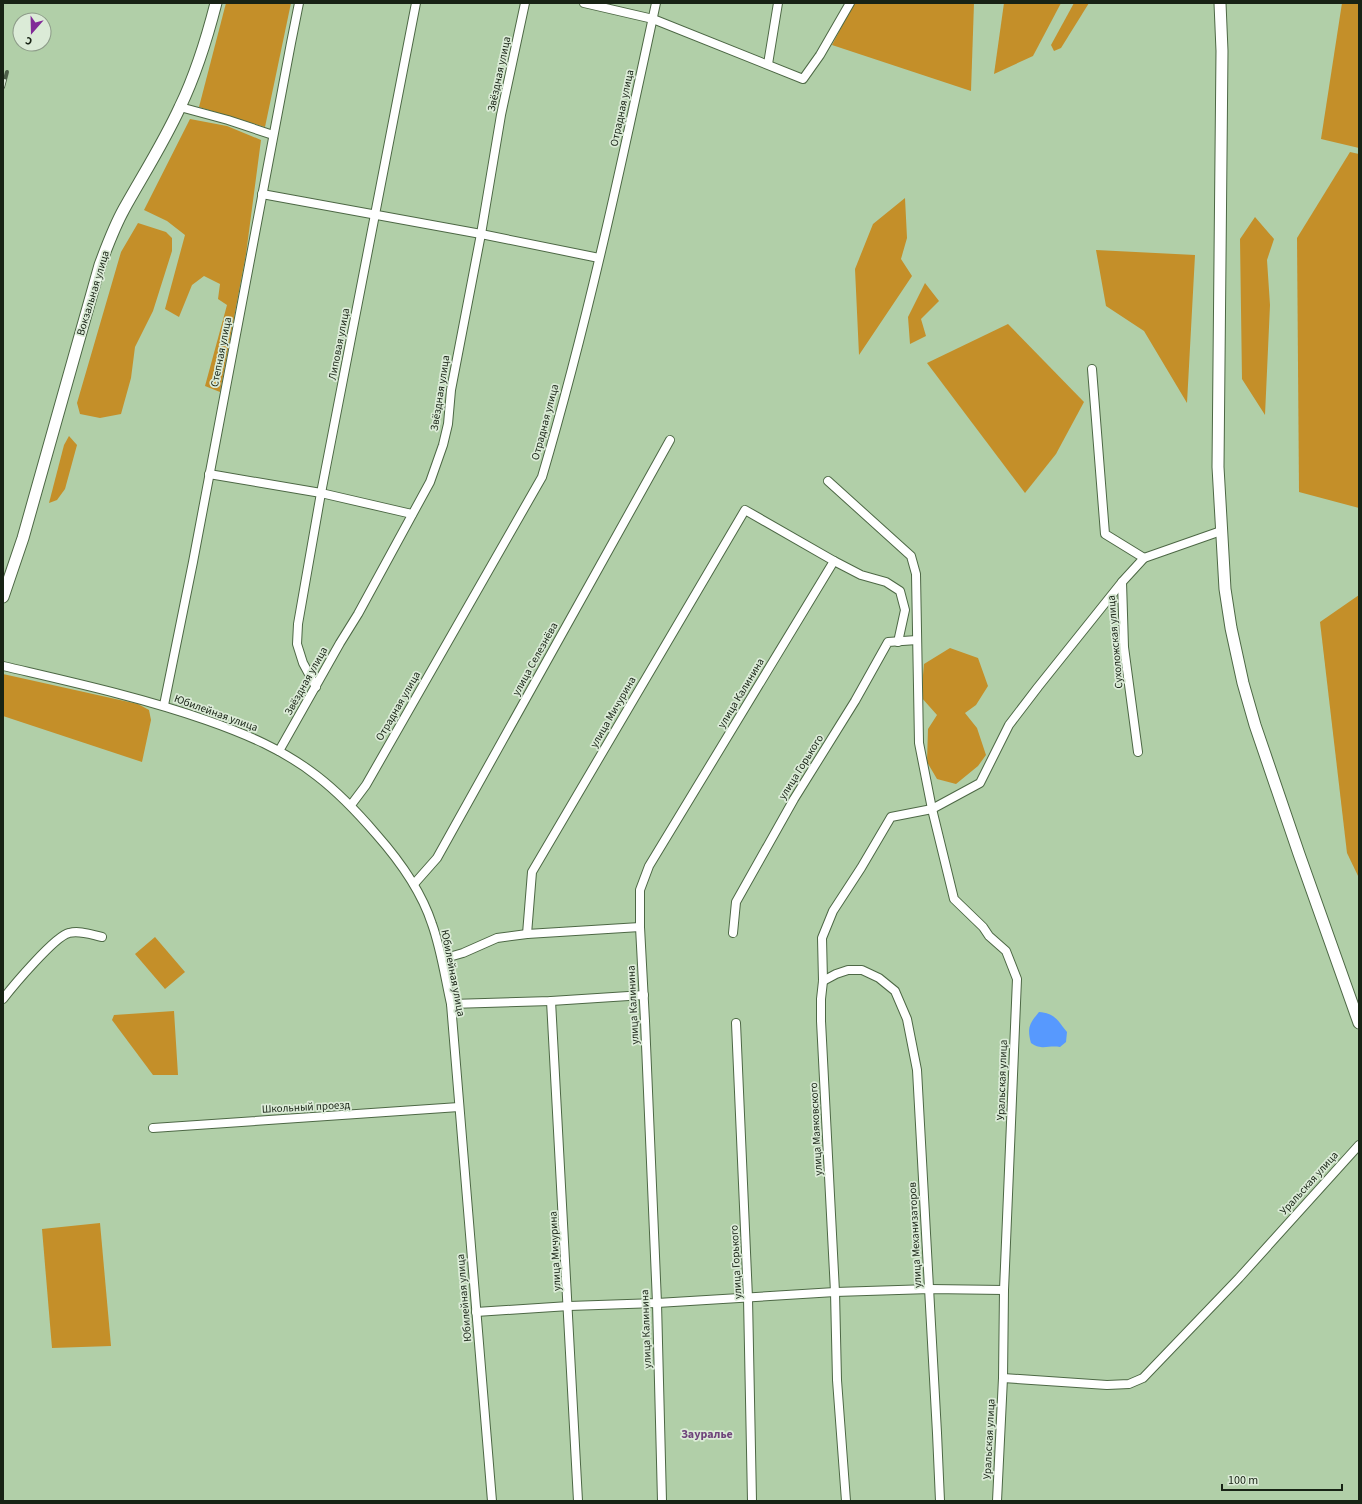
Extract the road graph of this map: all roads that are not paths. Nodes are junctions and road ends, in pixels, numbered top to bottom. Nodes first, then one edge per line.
1 (216, 3) edge
2 (299, 3) edge
3 (416, 3) edge
4 (525, 3) edge
5 (584, 3) edge
6 (656, 3) edge
7 (778, 3) edge
8 (850, 3) edge
9 (1220, 3) edge
10 (653, 19) junction
11 (768, 64) junction
12 (180, 107) junction
13 (273, 135) junction
14 (262, 194) junction
15 (375, 215) junction
16 (481, 234) junction
17 (599, 258) junction
18 (1092, 369) dead end
19 (670, 440) dead end
20 (209, 474) junction
21 (828, 481) dead end
22 (321, 494) junction
23 (412, 514) junction
24 (1221, 531) junction
25 (1144, 558) junction
26 (834, 561) junction
27 (1122, 582) junction
28 (3, 597) edge
29 (917, 640) junction
30 (898, 642) junction
31 (3, 666) edge
32 (316, 687) junction
33 (164, 706) junction
34 (279, 751) junction
35 (1138, 752) dead end
36 (351, 805) junction
37 (932, 809) junction
38 (414, 884) junction
39 (640, 926) junction
40 (732, 933) dead end
41 (527, 934) junction
42 (102, 937) dead end
43 (442, 960) junction
44 (823, 981) junction
45 (644, 995) junction
46 (3, 999) edge
47 (551, 1001) junction
48 (451, 1004) junction
49 (736, 1022) dead end
50 (1359, 1023) edge
51 (459, 1107) junction
52 (153, 1128) dead end
53 (1359, 1145) edge
54 (930, 1289) junction
55 (1004, 1290) junction
56 (835, 1292) junction
57 (748, 1298) junction
58 (657, 1303) junction
59 (569, 1306) junction
60 (476, 1312) junction
61 (1003, 1378) junction
62 (492, 1501) edge
63 (578, 1501) edge
64 (662, 1501) edge
65 (752, 1501) edge
66 (846, 1501) edge
67 (940, 1501) edge
68 (997, 1501) edge

1 - 12 main road, Вокзальная улица
2 - 13 street, Степная улица
3 - 15 street, Липовая улица
4 - 16 street, Звёздная улица
5 - 10 street
6 - 10 street, Отрадная улица
7 - 11 street
8 - 11 street
9 - 24 main road
10 - 11 street
10 - 17 street, Отрадная улица
12 - 13 street
12 - 28 main road, Вокзальная улица
13 - 14 street, Степная улица
14 - 15 street
14 - 20 street, Степная улица
15 - 16 street
15 - 22 street, Липовая улица
16 - 17 street
16 - 23 street, Звёздная улица
17 - 36 street, Отрадная улица
18 - 25 street
19 - 38 street, улица Селезнёва
20 - 22 street
20 - 33 street, Степная улица
21 - 29 street, Уральская улица
22 - 23 street
22 - 32 street, Липовая улица
23 - 32 street, Звёздная улица
24 - 25 street
24 - 50 main road
25 - 27 street, Сухоложская улица
26 - 30 street
26 - 39 street, улица Калинина
26 - 41 street, улица Мичурина
27 - 35 street, Сухоложская улица
27 - 37 street, улица Маяковского
29 - 30 street, улица Горького
29 - 37 street, Уральская улица
30 - 40 street, улица Горького
31 - 33 street, Юбилейная улица
32 - 34 street, Звёздная улица
33 - 34 street, Юбилейная улица
34 - 36 street, Юбилейная улица
36 - 38 street, Юбилейная улица
37 - 44 street, улица Маяковского
37 - 55 street, Уральская улица
38 - 43 street, Юбилейная улица
39 - 41 street
39 - 45 street, улица Калинина
41 - 43 street
42 - 46 street
43 - 48 street, Юбилейная улица
44 - 54 street, улица Механизаторов
44 - 56 street, улица Маяковского
45 - 47 street
45 - 58 street, улица Калинина
47 - 48 street
47 - 59 street, улица Мичурина
48 - 51 street, Юбилейная улица
49 - 57 street, улица Горького
51 - 52 street, Школьный проезд
51 - 60 street, Юбилейная улица
53 - 61 street, Уральская улица
54 - 55 street
54 - 56 street
54 - 67 street, улица Механизаторов
55 - 61 street, Уральская улица
56 - 57 street
56 - 66 street, улица Маяковского
57 - 58 street
57 - 65 street, улица Горького
58 - 59 street
58 - 64 street, улица Калинина
59 - 60 street
59 - 63 street, улица Мичурина
60 - 62 street, Юбилейная улица
61 - 68 street, Уральская улица

